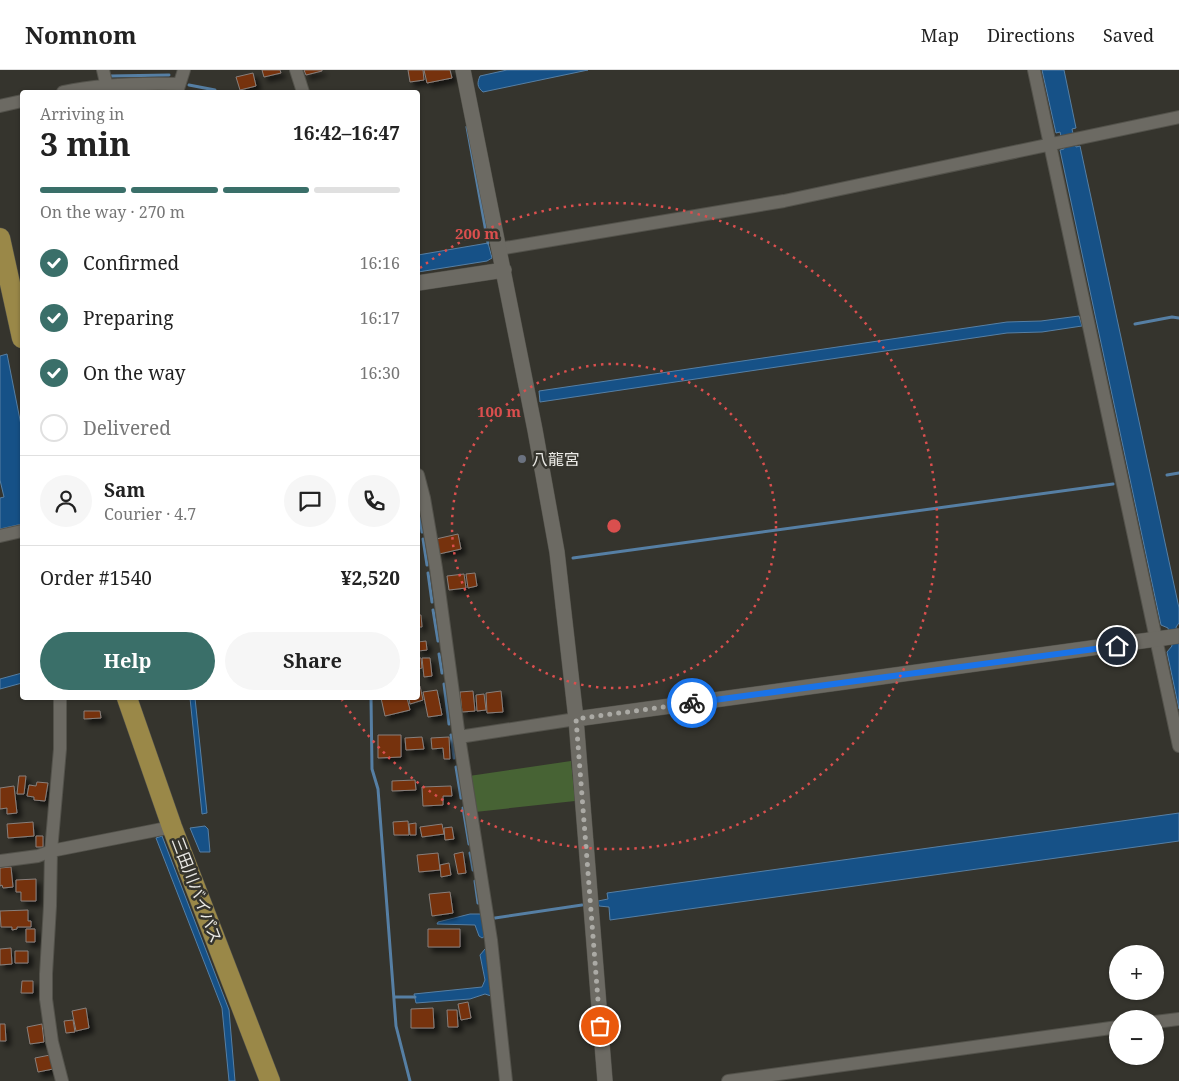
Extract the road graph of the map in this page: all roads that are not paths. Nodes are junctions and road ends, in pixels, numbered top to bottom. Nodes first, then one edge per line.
1 (103, 70) edge
2 (184, 70) edge
3 (296, 70) edge
4 (464, 70) edge
5 (1034, 70) edge
6 (107, 87) junction
7 (178, 88) edge
8 (81, 90) edge
9 (301, 90) edge
10 (20, 101) edge
11 (0, 106) edge
12 (1179, 117) edge
13 (1055, 143) junction
14 (0, 238) edge
15 (499, 249) junction
16 (504, 270) junction
17 (420, 283) edge
18 (20, 329) edge
19 (420, 483) edge
20 (20, 531) edge
21 (0, 536) edge
22 (1167, 638) edge
23 (60, 700) edge
24 (128, 700) edge
25 (576, 719) junction
26 (460, 737) junction
27 (1179, 746) edge
28 (172, 827) junction
29 (51, 851) junction
30 (0, 861) edge
31 (1179, 1019) edge
32 (1164, 1021) edge
33 (1109, 1028) edge
34 (62, 1081) edge
35 (270, 1081) edge
36 (506, 1081) edge
37 (605, 1081) edge
38 (728, 1081) edge

1 - 6 street
2 - 7 street
3 - 9 street
4 - 15 street
5 - 13 street
6 - 7 street
6 - 8 street
10 - 11 street
12 - 13 street
13 - 15 street
13 - 22 street
14 - 18 highway
15 - 16 street
16 - 17 street
16 - 25 street
19 - 26 street
20 - 21 street
22 - 25 street
22 - 27 street
23 - 29 street
24 - 28 highway, 三田川バイパス
25 - 26 street
25 - 37 street
26 - 36 street
28 - 29 street
28 - 35 highway, 三田川バイパス
29 - 30 street
29 - 34 street
31 - 32 street
33 - 38 street

